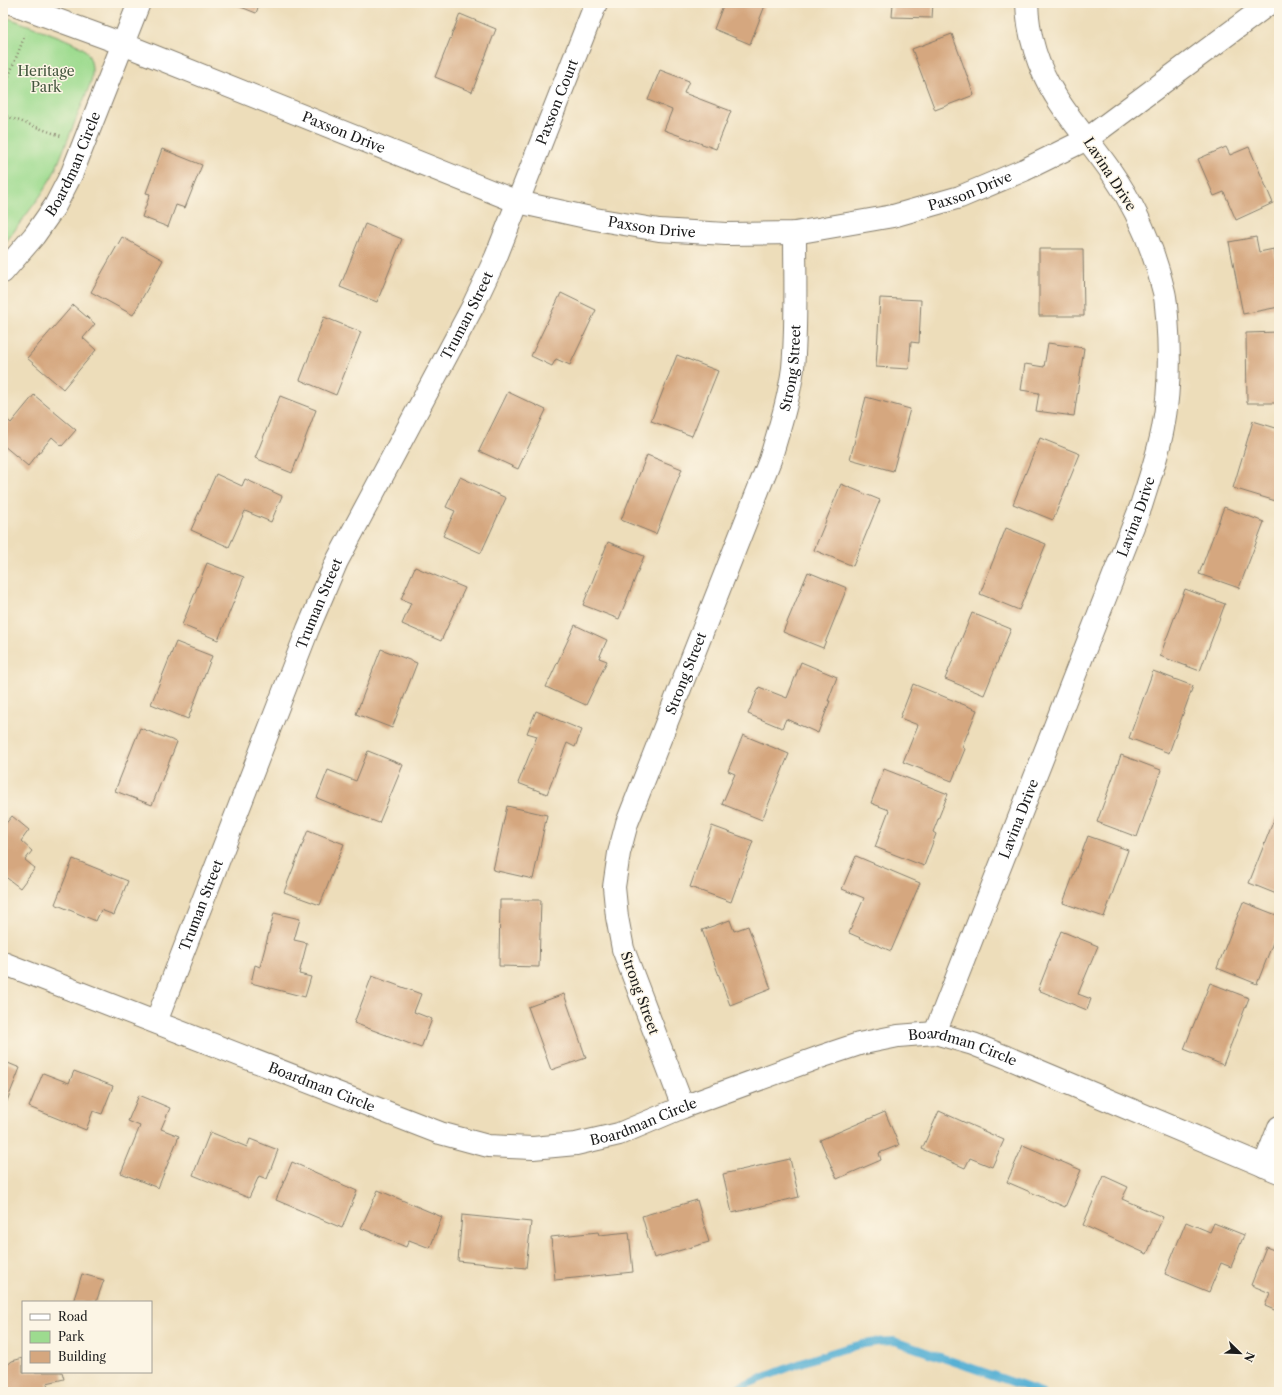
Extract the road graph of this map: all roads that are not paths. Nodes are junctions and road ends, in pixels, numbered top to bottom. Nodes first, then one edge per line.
1 (11, 3) edge
2 (139, 3) edge
3 (596, 3) edge
4 (1027, 3) edge
5 (1270, 3) edge
6 (123, 44) junction
7 (1087, 139) junction
8 (518, 202) junction
9 (795, 233) junction
10 (3, 272) edge
11 (3, 963) edge
12 (156, 1022) junction
13 (935, 1033) junction
14 (683, 1108) junction
15 (1279, 1127) edge
16 (1272, 1169) edge

1 - 6 street, Paxson Drive
2 - 6 street, Boardman Circle
3 - 8 street, Paxson Court
4 - 7 street, Lavina Drive
5 - 7 street, Paxson Drive
6 - 8 street, Paxson Drive
6 - 10 street, Boardman Circle
7 - 9 street, Paxson Drive
7 - 13 street, Lavina Drive
8 - 9 street, Paxson Drive
8 - 12 street, Truman Street
9 - 14 street, Strong Street
11 - 12 street, Boardman Circle
12 - 14 street, Boardman Circle
13 - 14 street, Boardman Circle
13 - 16 street, Boardman Circle
15 - 16 street

